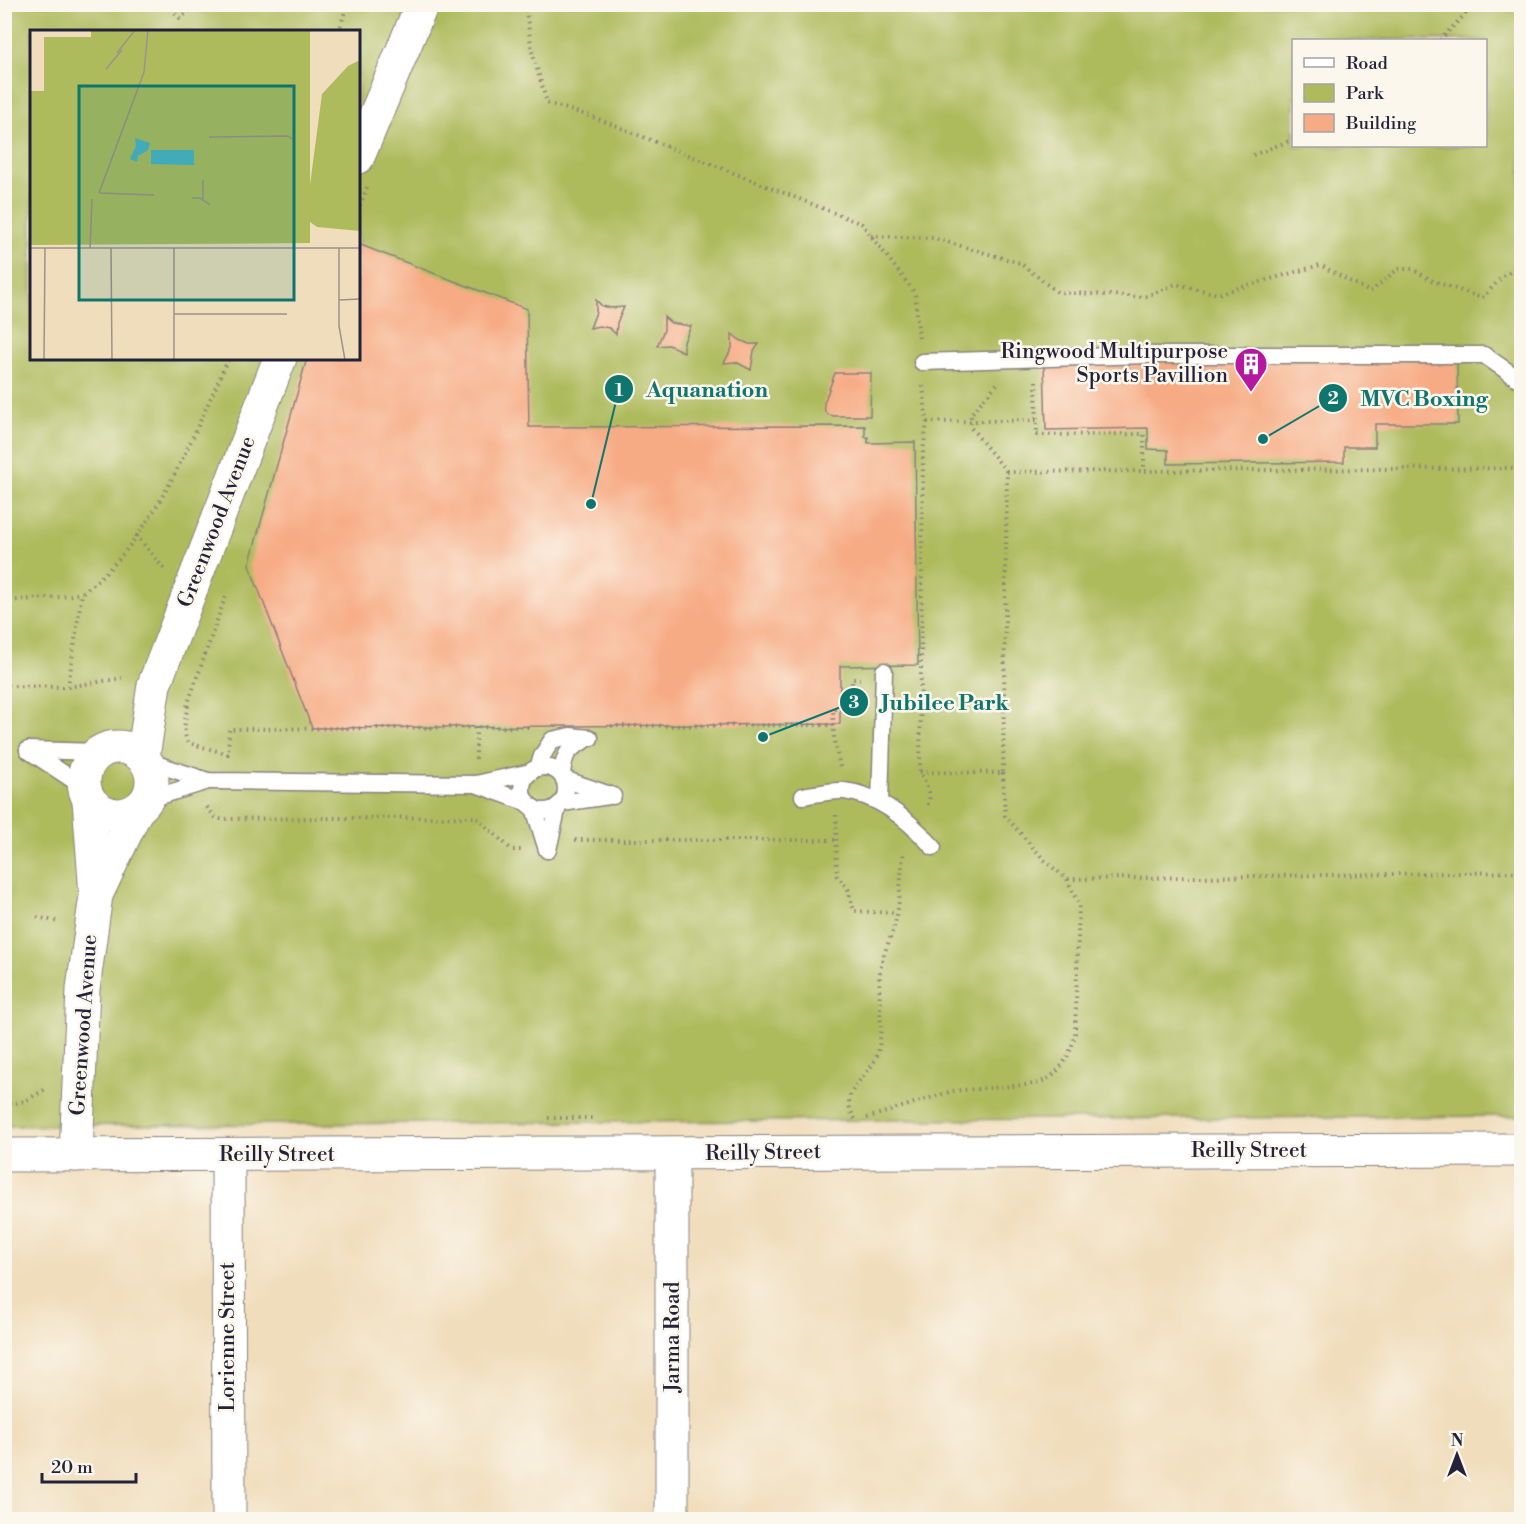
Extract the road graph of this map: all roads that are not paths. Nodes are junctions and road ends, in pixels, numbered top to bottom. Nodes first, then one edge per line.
1 (422, 4) edge
2 (360, 152) edge
3 (279, 360) edge
4 (922, 362) road end
5 (1517, 378) dead end
6 (884, 671) dead end
7 (154, 685) junction
8 (101, 751) junction
9 (145, 759) junction
10 (534, 770) junction
11 (563, 777) junction
12 (208, 781) junction
13 (476, 784) junction
14 (87, 794) junction
15 (802, 796) dead end
16 (880, 802) junction
17 (560, 804) junction
18 (142, 805) junction
19 (531, 806) junction
20 (933, 847) dead end
21 (96, 895) junction
22 (1521, 1150) edge
23 (672, 1154) junction
24 (4, 1155) edge
25 (76, 1155) junction
26 (228, 1155) junction
27 (229, 1520) edge
28 (672, 1520) edge

1 - 2 street
3 - 7 street, Greenwood Avenue
4 - 5 lane
6 - 16 lane
7 - 8 street, Greenwood Avenue
7 - 9 street, Greenwood Avenue
8 - 9 street
8 - 14 street
8 - 14 lane
9 - 12 lane
9 - 18 street
10 - 11 lane
10 - 11 lane
10 - 13 lane
10 - 19 lane
11 - 17 lane
11 - 17 lane
12 - 13 lane
12 - 18 lane
13 - 19 lane
14 - 18 street
14 - 21 street, Greenwood Avenue
15 - 16 lane
16 - 20 lane
17 - 19 lane
17 - 19 lane
18 - 21 street, Greenwood Avenue
21 - 25 street, Greenwood Avenue
22 - 23 street, Reilly Street
23 - 26 street, Reilly Street
23 - 28 street, Jarma Road
24 - 25 street, Reilly Street
25 - 26 street, Reilly Street
26 - 27 street, Lorienne Street

